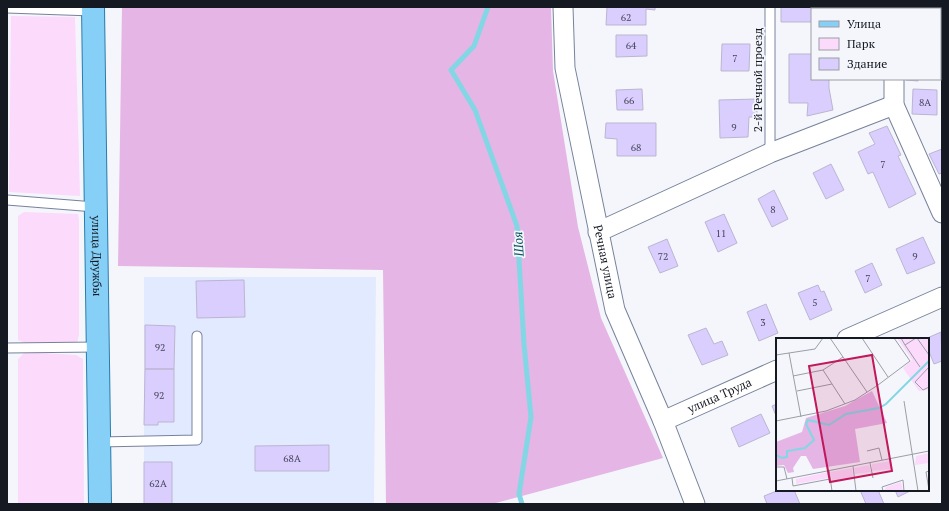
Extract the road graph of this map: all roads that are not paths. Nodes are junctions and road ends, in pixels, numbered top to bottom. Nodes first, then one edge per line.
1 (563, 7) edge
2 (770, 7) edge
3 (7, 8) edge
4 (22, 8) edge
5 (93, 9) edge
6 (894, 80) edge
7 (894, 105) junction
8 (770, 153) junction
9 (7, 200) edge
10 (94, 207) junction
11 (942, 213) edge
12 (598, 232) junction
13 (942, 296) edge
14 (197, 336) dead end
15 (849, 338) edge
16 (97, 347) junction
17 (7, 348) edge
18 (776, 370) edge
19 (663, 421) junction
20 (99, 442) junction
21 (100, 504) edge
22 (695, 504) edge

1 - 12 street, Речная улица
2 - 8 lane, 2-й Речной проезд
3 - 4 lane
4 - 5 lane
5 - 10 main road, улица Дружбы
6 - 7 street
7 - 8 street
7 - 11 street
8 - 12 street
9 - 10 lane
10 - 16 main road, улица Дружбы
12 - 19 street, Речная улица
13 - 15 street
14 - 20 lane
16 - 17 lane
16 - 20 main road, улица Дружбы
18 - 19 street, улица Труда
19 - 22 street, Речная улица
20 - 21 main road, улица Дружбы

